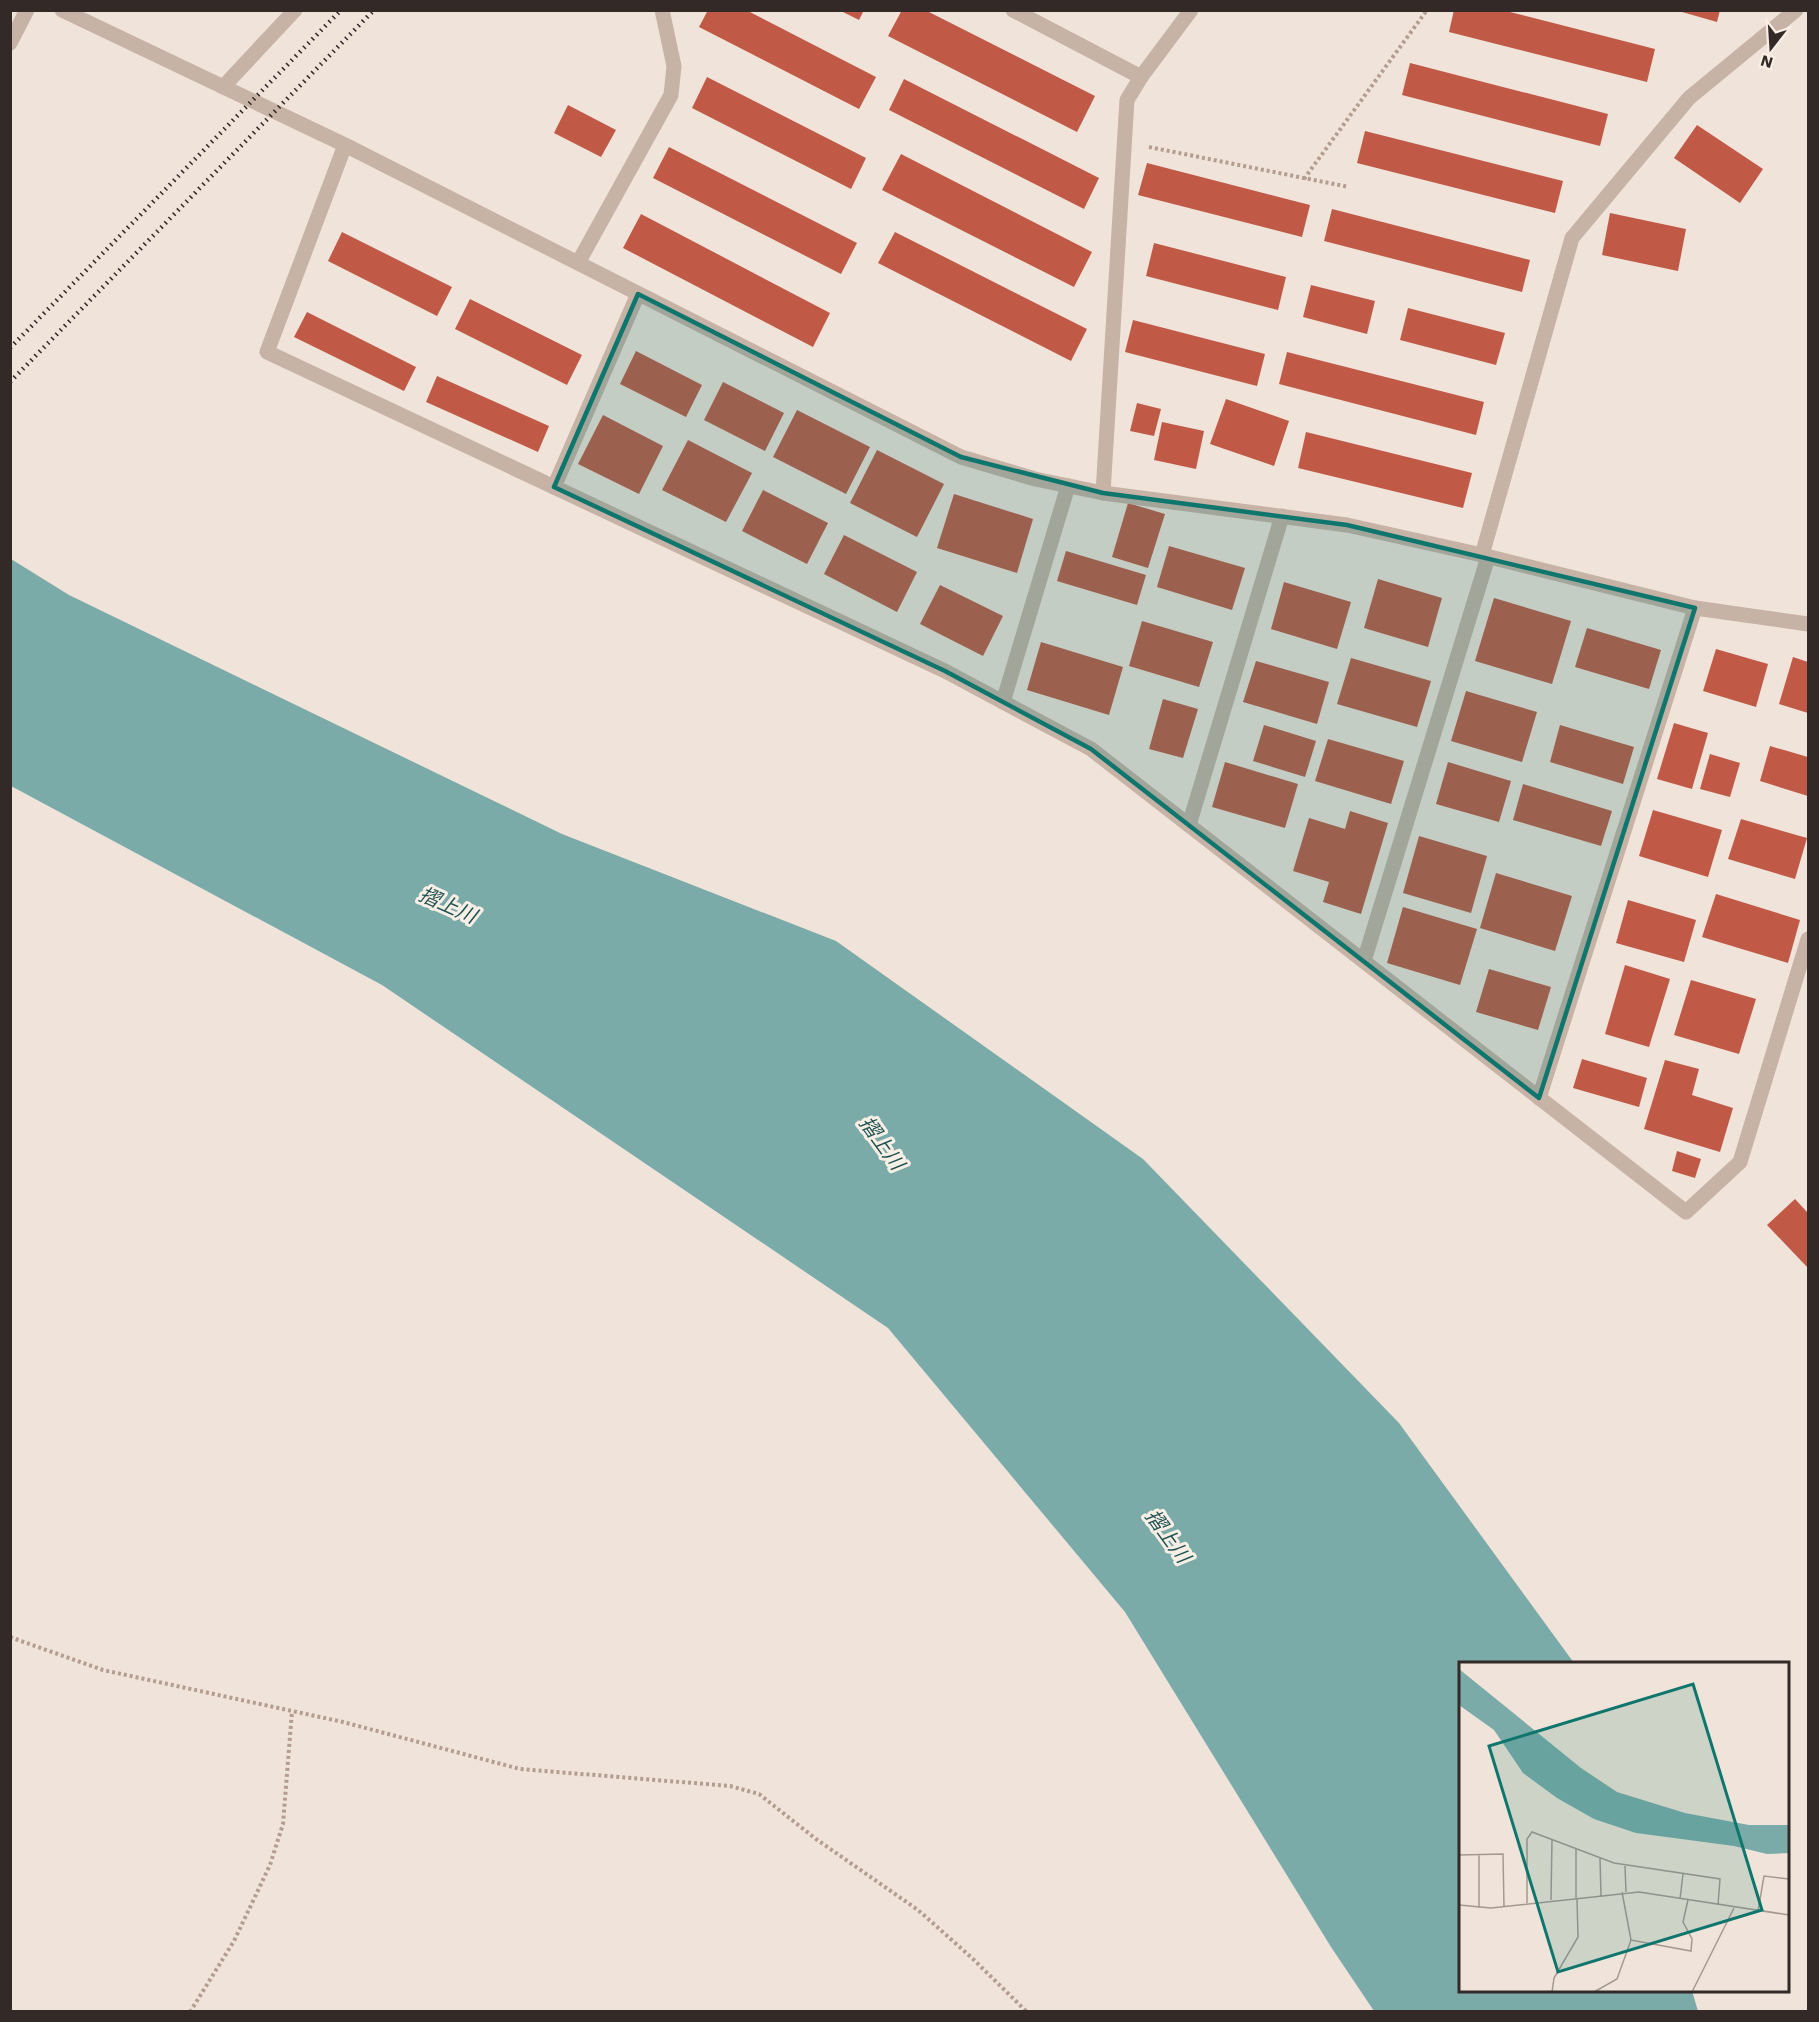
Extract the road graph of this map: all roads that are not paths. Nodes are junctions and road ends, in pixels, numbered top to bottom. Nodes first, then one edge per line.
1 (27, 10) edge
2 (62, 10) edge
3 (295, 10) edge
4 (662, 10) edge
5 (1013, 10) edge
6 (1191, 10) edge
7 (1796, 10) edge
8 (10, 43) edge
9 (1141, 77) junction
10 (223, 87) junction
11 (345, 145) junction
12 (578, 263) junction
13 (638, 294) junction
14 (1068, 486) junction
15 (554, 487) junction
16 (1103, 493) junction
17 (1282, 516) junction
18 (1485, 556) junction
19 (1695, 608) junction
20 (1809, 624) edge
21 (1004, 702) junction
22 (1189, 825) junction
23 (1809, 939) edge
24 (1364, 961) junction
25 (1539, 1098) junction

1 - 8 street
2 - 10 street
3 - 10 street
4 - 12 street
5 - 9 street
6 - 9 street
7 - 18 street
9 - 16 street
10 - 11 street
11 - 12 street
11 - 15 street
12 - 13 street
13 - 14 street
13 - 15 street
14 - 16 street
14 - 21 street
15 - 21 street
16 - 17 street
17 - 18 street
17 - 22 street
18 - 19 street
18 - 24 street
19 - 20 street
19 - 25 street
21 - 22 street
22 - 24 street
23 - 25 street
24 - 25 street

